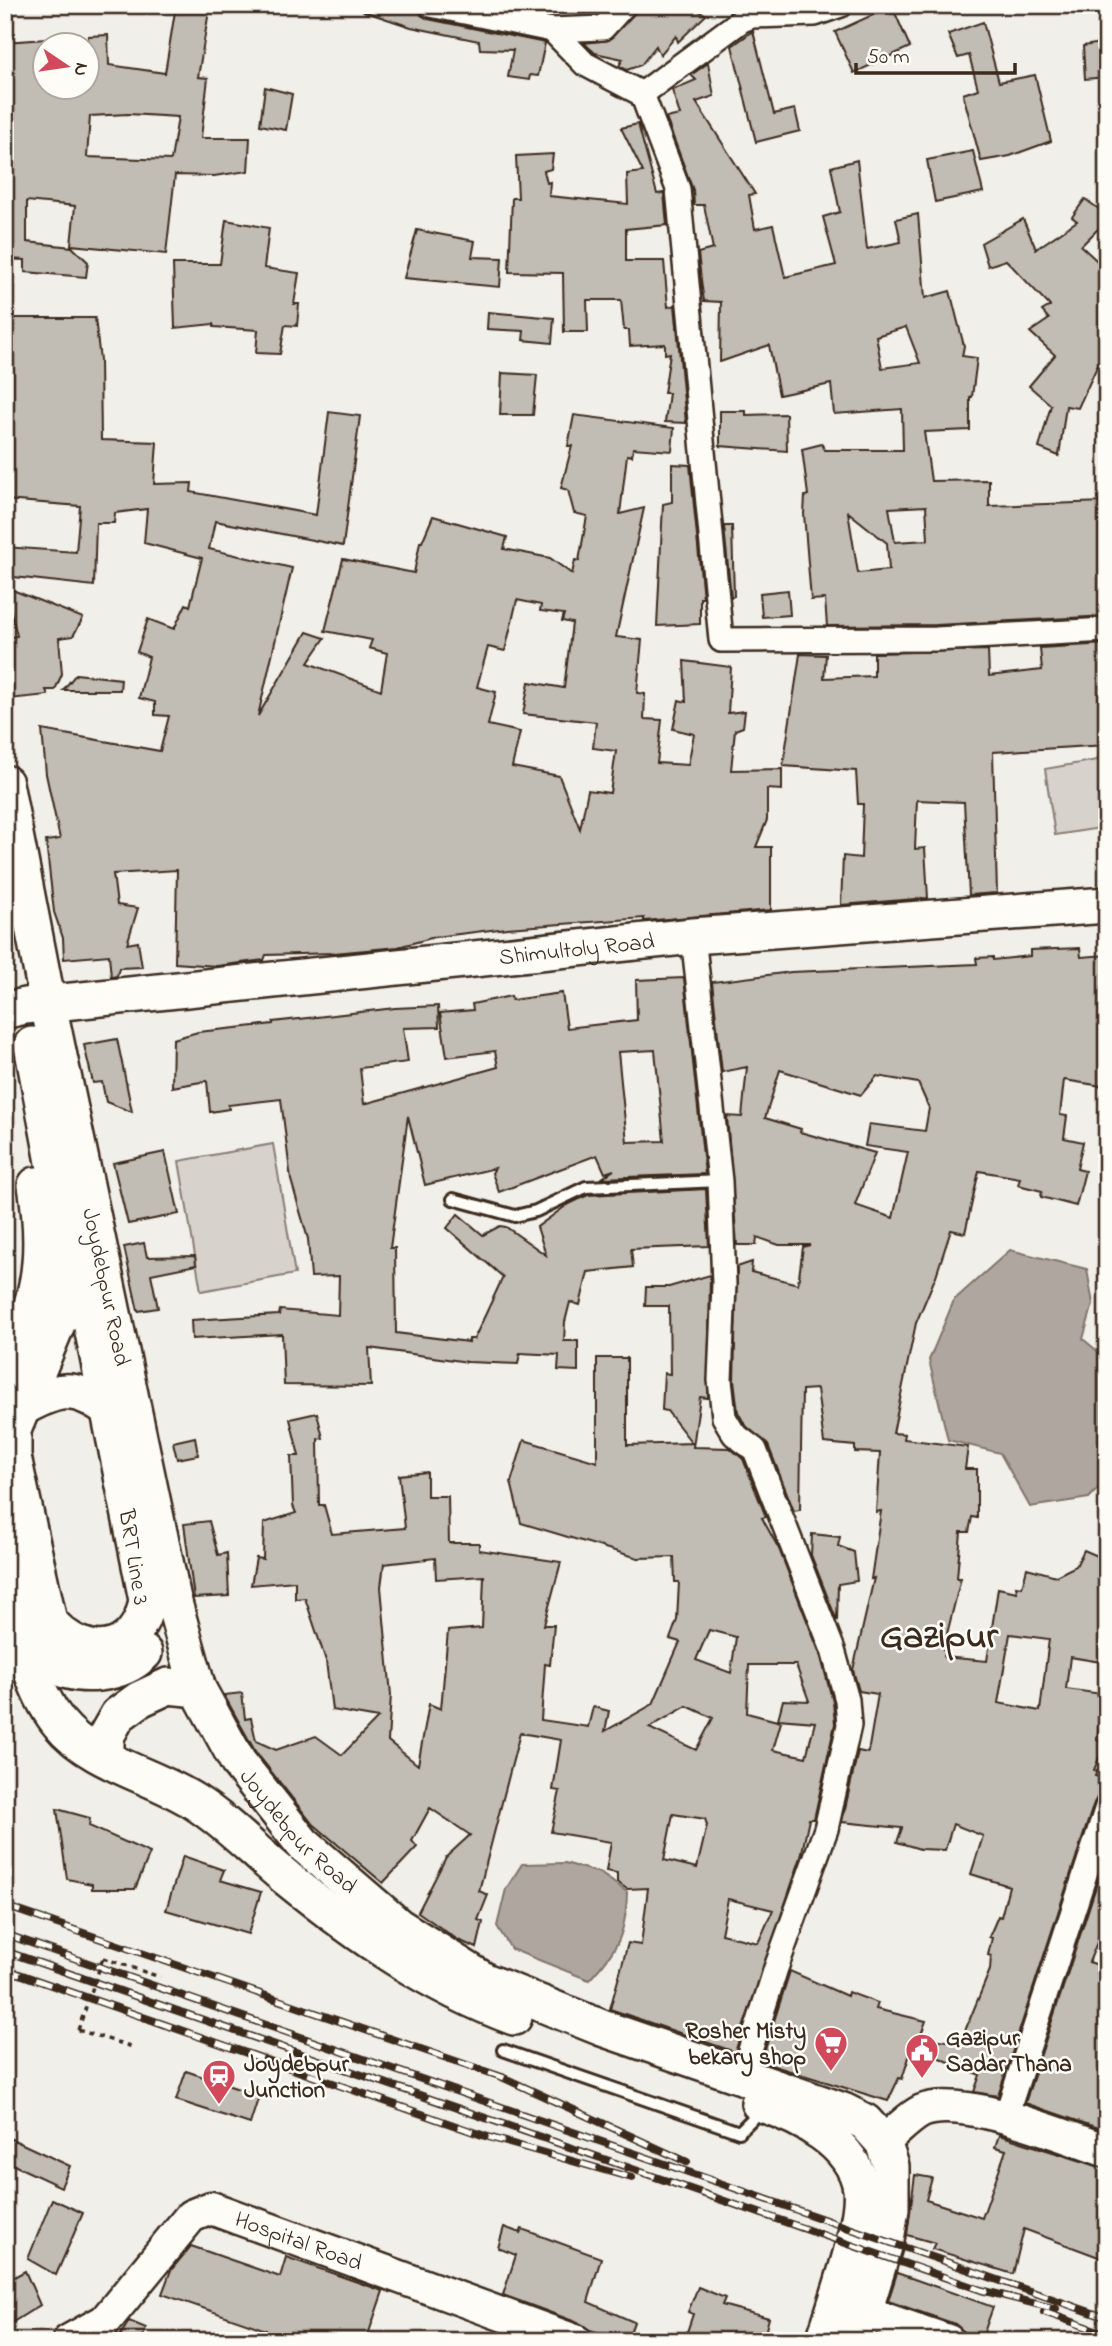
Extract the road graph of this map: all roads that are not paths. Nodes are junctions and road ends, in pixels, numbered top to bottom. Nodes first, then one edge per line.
1 (431, 5) edge
2 (624, 5) edge
3 (841, 5) edge
4 (552, 30) junction
5 (642, 94) junction
6 (1107, 630) edge
7 (5, 783) edge
8 (5, 905) edge
9 (1107, 905) edge
10 (693, 936) junction
11 (22, 1004) edge
12 (720, 1181) junction
13 (453, 1199) dead end
14 (72, 1258) junction
15 (5, 1370) edge
16 (22, 1408) junction
17 (107, 1408) junction
18 (5, 1548) edge
19 (173, 1598) junction
20 (24, 1642) junction
21 (198, 1689) junction
22 (106, 1757) junction
23 (1107, 1807) edge
24 (503, 2050) dead end
25 (743, 2076) junction
26 (766, 2105) junction
27 (1006, 2116) junction
28 (883, 2142) junction
29 (1107, 2151) edge
30 (860, 2326) edge
31 (81, 2338) edge
32 (575, 2341) edge
33 (824, 2341) edge
34 (948, 2341) edge

1 - 4 street
2 - 4 street
3 - 5 street
4 - 5 street
5 - 6 street
7 - 11 main road
8 - 11 main road, BRT Line 3
9 - 10 main road, Shimultoly Road
10 - 11 main road, Shimultoly Road
10 - 12 street
11 - 14 main road, BRT Line 3
11 - 15 main road
11 - 19 main road, Joydebpur Road
12 - 13 lane
12 - 25 street
14 - 16 main road, BRT Line 3
14 - 17 main road, BRT Line 3
16 - 17 main road
16 - 17 main road, BRT Line 3
18 - 20 main road, Joydebpur Road
19 - 20 main road
19 - 21 main road, Joydebpur Road
20 - 22 main road, Joydebpur Road
21 - 22 main road
21 - 25 main road, Joydebpur Road
22 - 26 main road, Joydebpur Road
23 - 27 street
24 - 26 lane
25 - 28 main road, Joydebpur Road
26 - 33 main road, Joydebpur Road
27 - 28 main road
27 - 29 main road
28 - 30 main road
30 - 34 main road
31 - 32 main road, Hospital Road

